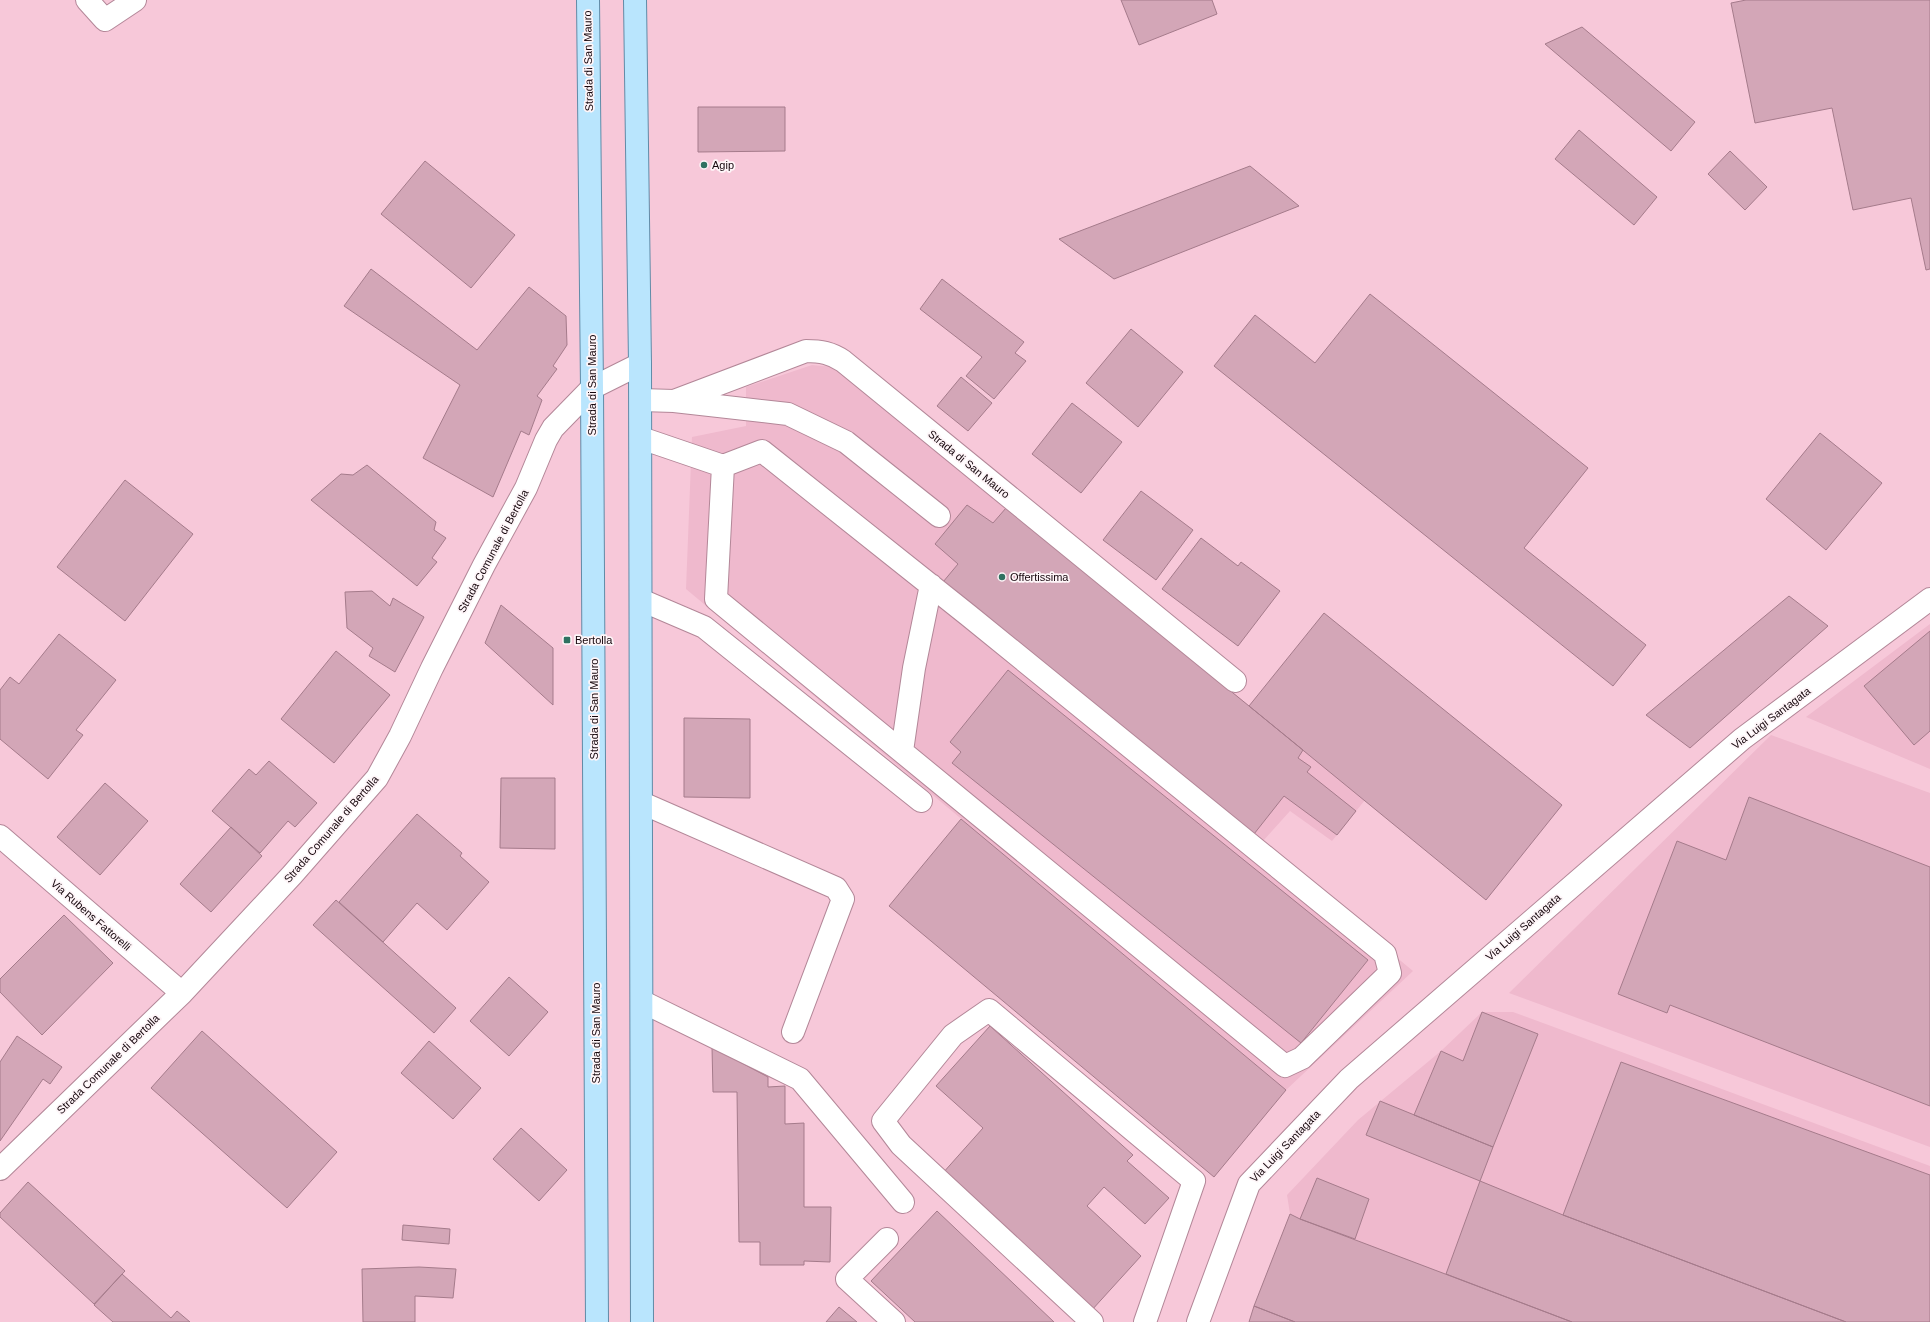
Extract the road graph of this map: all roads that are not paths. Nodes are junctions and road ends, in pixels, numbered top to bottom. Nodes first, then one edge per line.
1 (87, 0) edge
2 (135, 0) edge
3 (588, 0) edge
4 (635, 0) edge
5 (640, 364) junction
6 (592, 388) junction
7 (641, 400) junction
8 (674, 401) junction
9 (641, 438) junction
10 (723, 466) junction
11 (939, 516) dead end
12 (931, 585) junction
13 (1930, 599) edge
14 (641, 600) junction
15 (1235, 681) dead end
16 (902, 751) junction
17 (921, 802) dead end
18 (642, 804) junction
19 (0, 836) edge
20 (182, 993) junction
21 (643, 1002) junction
22 (792, 1032) dead end
23 (901, 1145) junction
24 (874, 1168) junction
25 (0, 1169) edge
26 (903, 1202) dead end
27 (887, 1239) dead end
28 (597, 1322) edge
29 (642, 1322) edge
30 (894, 1322) edge
31 (1092, 1322) edge
32 (1145, 1322) edge
33 (1198, 1322) edge

1 - 2 street
3 - 6 main road, Strada di San Mauro
4 - 5 main road
5 - 6 street, Strada Comunale di Bertolla
5 - 7 main road
6 - 20 street, Strada Comunale di Bertolla
6 - 28 main road, Strada di San Mauro
7 - 8 street
7 - 9 main road
8 - 11 street
8 - 15 street, Strada di San Mauro
9 - 10 street
9 - 14 main road
10 - 12 street
10 - 16 street
12 - 16 street
12 - 16 street
13 - 33 street, Via Luigi Santagata
14 - 17 street
14 - 18 main road
18 - 21 main road
18 - 22 street
19 - 20 street, Via Rubens Fattorelli
20 - 25 street, Strada Comunale di Bertolla
21 - 24 street
21 - 29 main road
23 - 24 street
23 - 31 street
23 - 32 street
24 - 26 street
27 - 30 street

